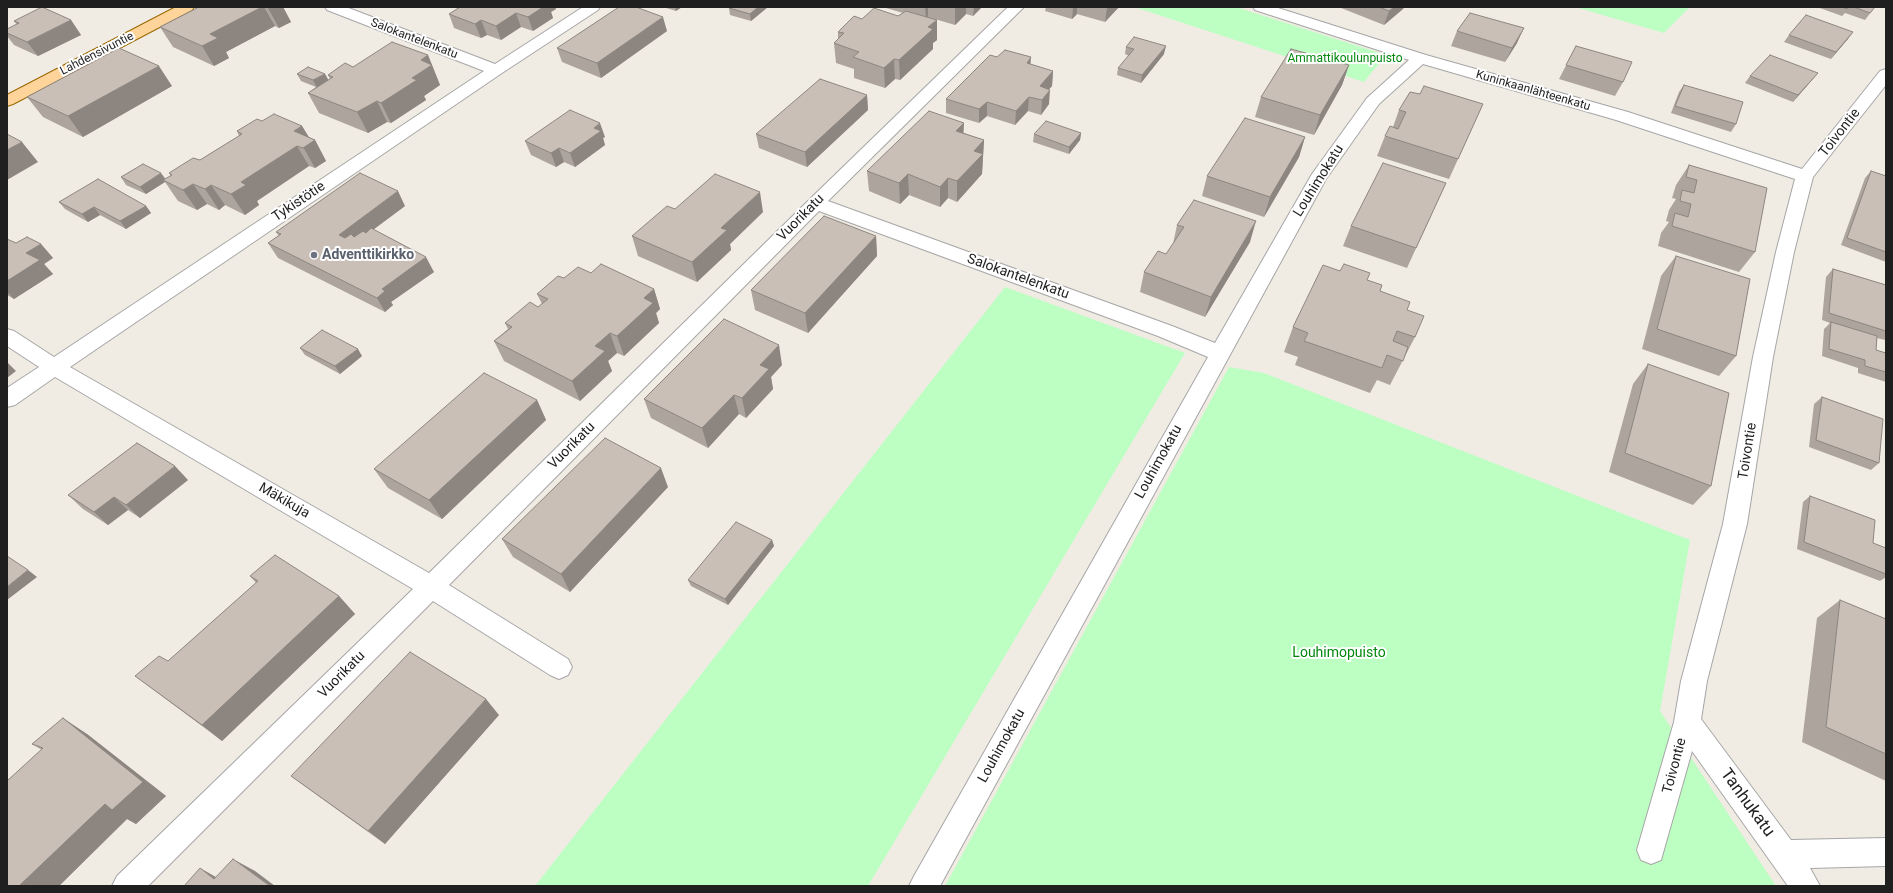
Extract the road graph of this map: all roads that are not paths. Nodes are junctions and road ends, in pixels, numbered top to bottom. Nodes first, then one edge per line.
1 (187, 7) edge
2 (332, 7) edge
3 (593, 7) edge
4 (1017, 7) edge
5 (1260, 7) edge
6 (1420, 58) junction
7 (496, 70) junction
8 (1886, 74) edge
9 (7, 101) edge
10 (1805, 176) junction
11 (816, 204) junction
12 (7, 336) edge
13 (1219, 353) junction
14 (54, 367) junction
15 (7, 399) edge
16 (431, 587) junction
17 (559, 667) dead end
18 (1687, 722) junction
19 (1651, 850) dead end
20 (1886, 852) edge
21 (1784, 854) junction
22 (127, 886) edge
23 (924, 886) edge
24 (1804, 886) edge

1 - 9 main road, Lahdensivuntie
2 - 7 street, Salokantelenkatu
3 - 7 street, Tykistötie
4 - 11 street, Vuorikatu
5 - 6 street, Kuninkaanlähteenkatu
6 - 10 street, Kuninkaanlähteenkatu
6 - 13 street, Louhimokatu
7 - 14 street, Tykistötie
8 - 10 street, Toivontie
10 - 18 street, Toivontie
11 - 13 street, Salokantelenkatu
11 - 16 street, Vuorikatu
12 - 14 street, Mäkikuja
13 - 23 street, Louhimokatu
14 - 15 street, Tykistötie
14 - 16 street, Mäkikuja
16 - 17 street, Mäkikuja
16 - 22 street, Vuorikatu
18 - 19 street, Toivontie
18 - 21 street, Tanhukatu
20 - 21 street
21 - 24 street, Tanhukatu

